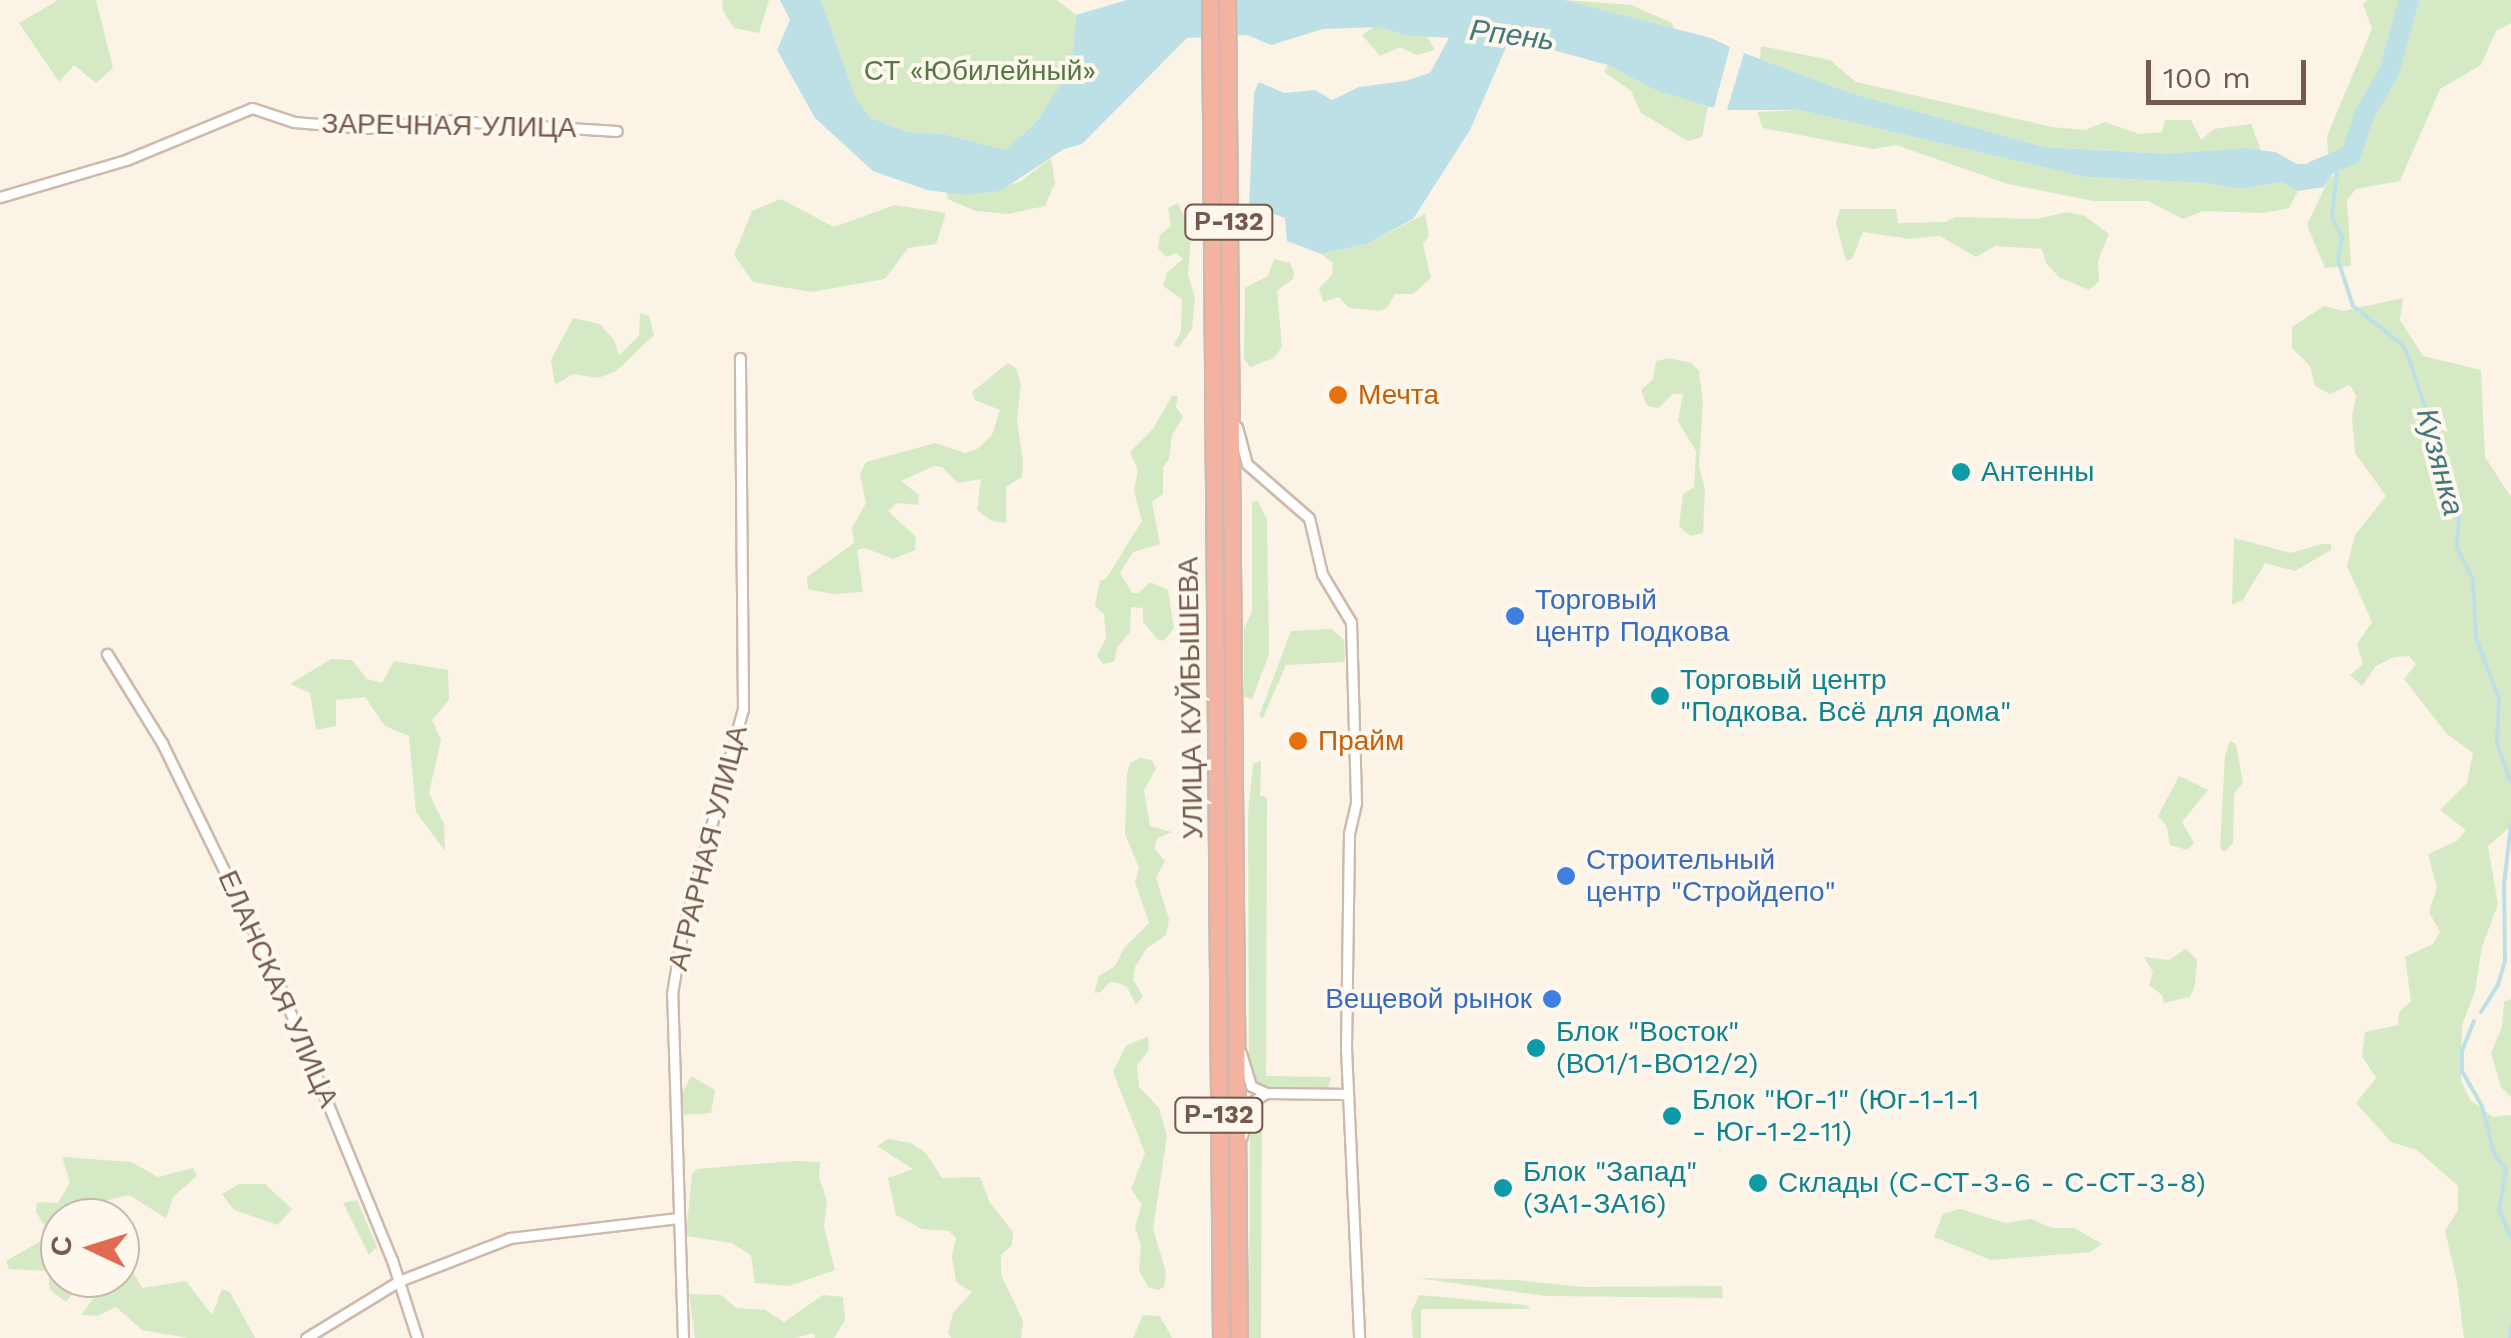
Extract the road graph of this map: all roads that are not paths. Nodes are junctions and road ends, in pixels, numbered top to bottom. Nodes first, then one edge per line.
1 (1210, 0) edge
2 (1226, 0) edge
3 (1218, 58) junction
4 (616, 132) dead end
5 (0, 197) edge
6 (740, 358) dead end
7 (1232, 386) junction
8 (107, 654) dead end
9 (1236, 1012) junction
10 (1266, 1093) junction
11 (1348, 1094) junction
12 (1237, 1166) junction
13 (678, 1218) junction
14 (399, 1281) junction
15 (306, 1338) edge
16 (418, 1338) edge
17 (683, 1338) edge
18 (1221, 1338) edge
19 (1238, 1338) edge
20 (1359, 1338) edge

1 - 3 highway, Р-132
2 - 3 highway, Р-132
3 - 7 highway, УЛИЦА КУЙБЫШЕВА / Р-132
3 - 18 highway, УЛИЦА КУЙБЫШЕВА / Р-132
4 - 5 street, ЗАРЕЧНАЯ УЛИЦА
6 - 13 street, АГРАРНАЯ УЛИЦА
7 - 9 highway, УЛИЦА КУЙБЫШЕВА / Р-132
7 - 11 street
8 - 14 street, ЕЛАНСКАЯ УЛИЦА
9 - 10 street
9 - 12 highway, УЛИЦА КУЙБЫШЕВА / Р-132
10 - 11 street
10 - 12 street
11 - 20 street
12 - 19 highway, УЛИЦА КУЙБЫШЕВА / Р-132
13 - 14 street
13 - 17 street, АГРАРНАЯ УЛИЦА
14 - 15 street
14 - 16 street, ЕЛАНСКАЯ УЛИЦА

